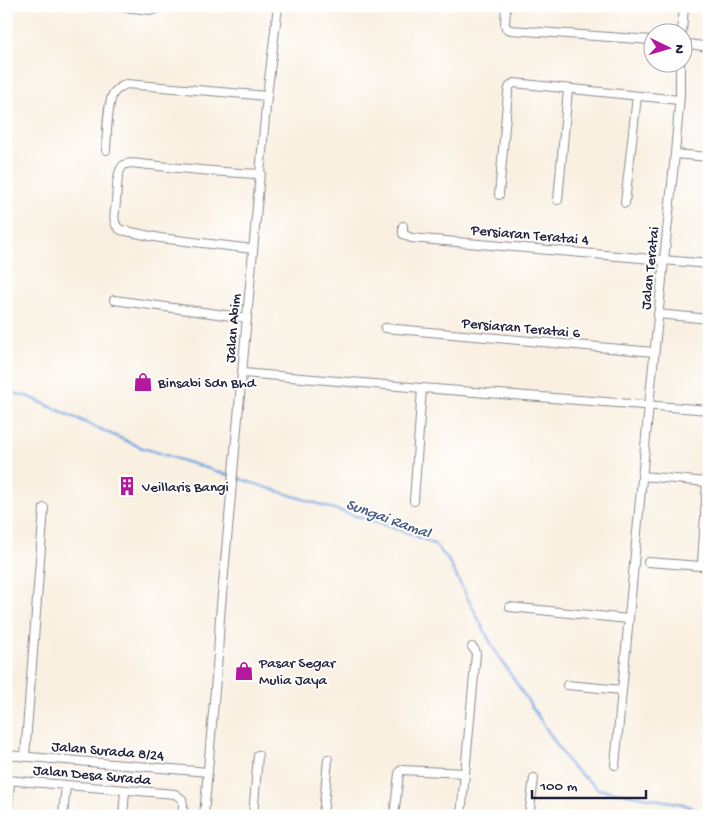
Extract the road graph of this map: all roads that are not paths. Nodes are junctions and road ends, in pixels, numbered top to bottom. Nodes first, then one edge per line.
1 (112, 6) edge
2 (162, 6) edge
3 (278, 6) edge
4 (506, 6) edge
5 (684, 6) edge
6 (683, 22) edge
7 (642, 39) edge
8 (692, 44) edge
9 (709, 47) edge
10 (680, 72) edge
11 (568, 89) junction
12 (267, 96) junction
13 (637, 96) junction
14 (679, 100) junction
15 (106, 150) dead end
16 (675, 154) junction
17 (709, 157) edge
18 (261, 174) junction
19 (499, 195) dead end
20 (558, 200) dead end
21 (624, 203) dead end
22 (403, 226) dead end
23 (253, 249) junction
24 (664, 260) junction
25 (709, 264) edge
26 (114, 300) dead end
27 (658, 314) junction
28 (247, 318) junction
29 (709, 319) edge
30 (385, 328) dead end
31 (654, 352) junction
32 (243, 373) junction
33 (422, 388) junction
34 (648, 405) junction
35 (709, 410) edge
36 (642, 476) junction
37 (414, 500) dead end
38 (44, 508) dead end
39 (648, 562) dead end
40 (510, 607) dead end
41 (628, 619) junction
42 (472, 647) dead end
43 (567, 685) dead end
44 (622, 690) junction
45 (6, 754) edge
46 (258, 755) dead end
47 (25, 756) junction
48 (328, 759) dead end
49 (615, 766) dead end
50 (208, 772) junction
51 (465, 773) junction
52 (534, 778) dead end
53 (8, 781) edge
54 (66, 786) junction
55 (125, 790) junction
56 (7, 816) edge
57 (64, 816) edge
58 (122, 816) edge
59 (183, 816) edge
60 (204, 816) edge
61 (253, 816) edge
62 (323, 816) edge
63 (394, 816) edge
64 (461, 816) edge
65 (529, 816) edge

1 - 2 street
3 - 12 street, Jalan Abim
4 - 7 street
5 - 6 street
8 - 9 street
10 - 14 street, Jalan Teratai
11 - 13 street
11 - 19 street
11 - 20 street
12 - 15 street
12 - 18 street, Jalan Abim
13 - 14 street
13 - 21 street
14 - 16 street, Jalan Teratai
16 - 17 street
16 - 24 street, Jalan Teratai
18 - 23 street, Jalan Abim
18 - 23 street
22 - 24 street, Persiaran Teratai 4
23 - 28 street, Jalan Abim
24 - 25 street
24 - 27 street, Jalan Teratai
26 - 28 street
27 - 29 street
27 - 31 street, Jalan Teratai
28 - 32 street, Jalan Abim
30 - 31 street, Persiaran Teratai 6
31 - 34 street, Jalan Teratai
32 - 33 street
32 - 50 street, Jalan Abim
33 - 34 street
33 - 37 street
34 - 35 street
34 - 36 street, Jalan Teratai
36 - 39 street
36 - 41 street, Jalan Teratai
38 - 47 street
40 - 41 street
41 - 44 street, Jalan Teratai
42 - 51 street
43 - 44 street
44 - 49 street, Jalan Teratai
45 - 47 street, Jalan Surada 8/24
46 - 61 street
47 - 50 street, Jalan Surada 8/24
48 - 62 street
50 - 60 street, Jalan Abim
51 - 63 street
51 - 64 street
52 - 65 street
53 - 54 street, Jalan Desa Surada
53 - 56 street
54 - 55 street, Jalan Desa Surada
54 - 57 street
55 - 58 street
55 - 59 street, Jalan Desa Surada

